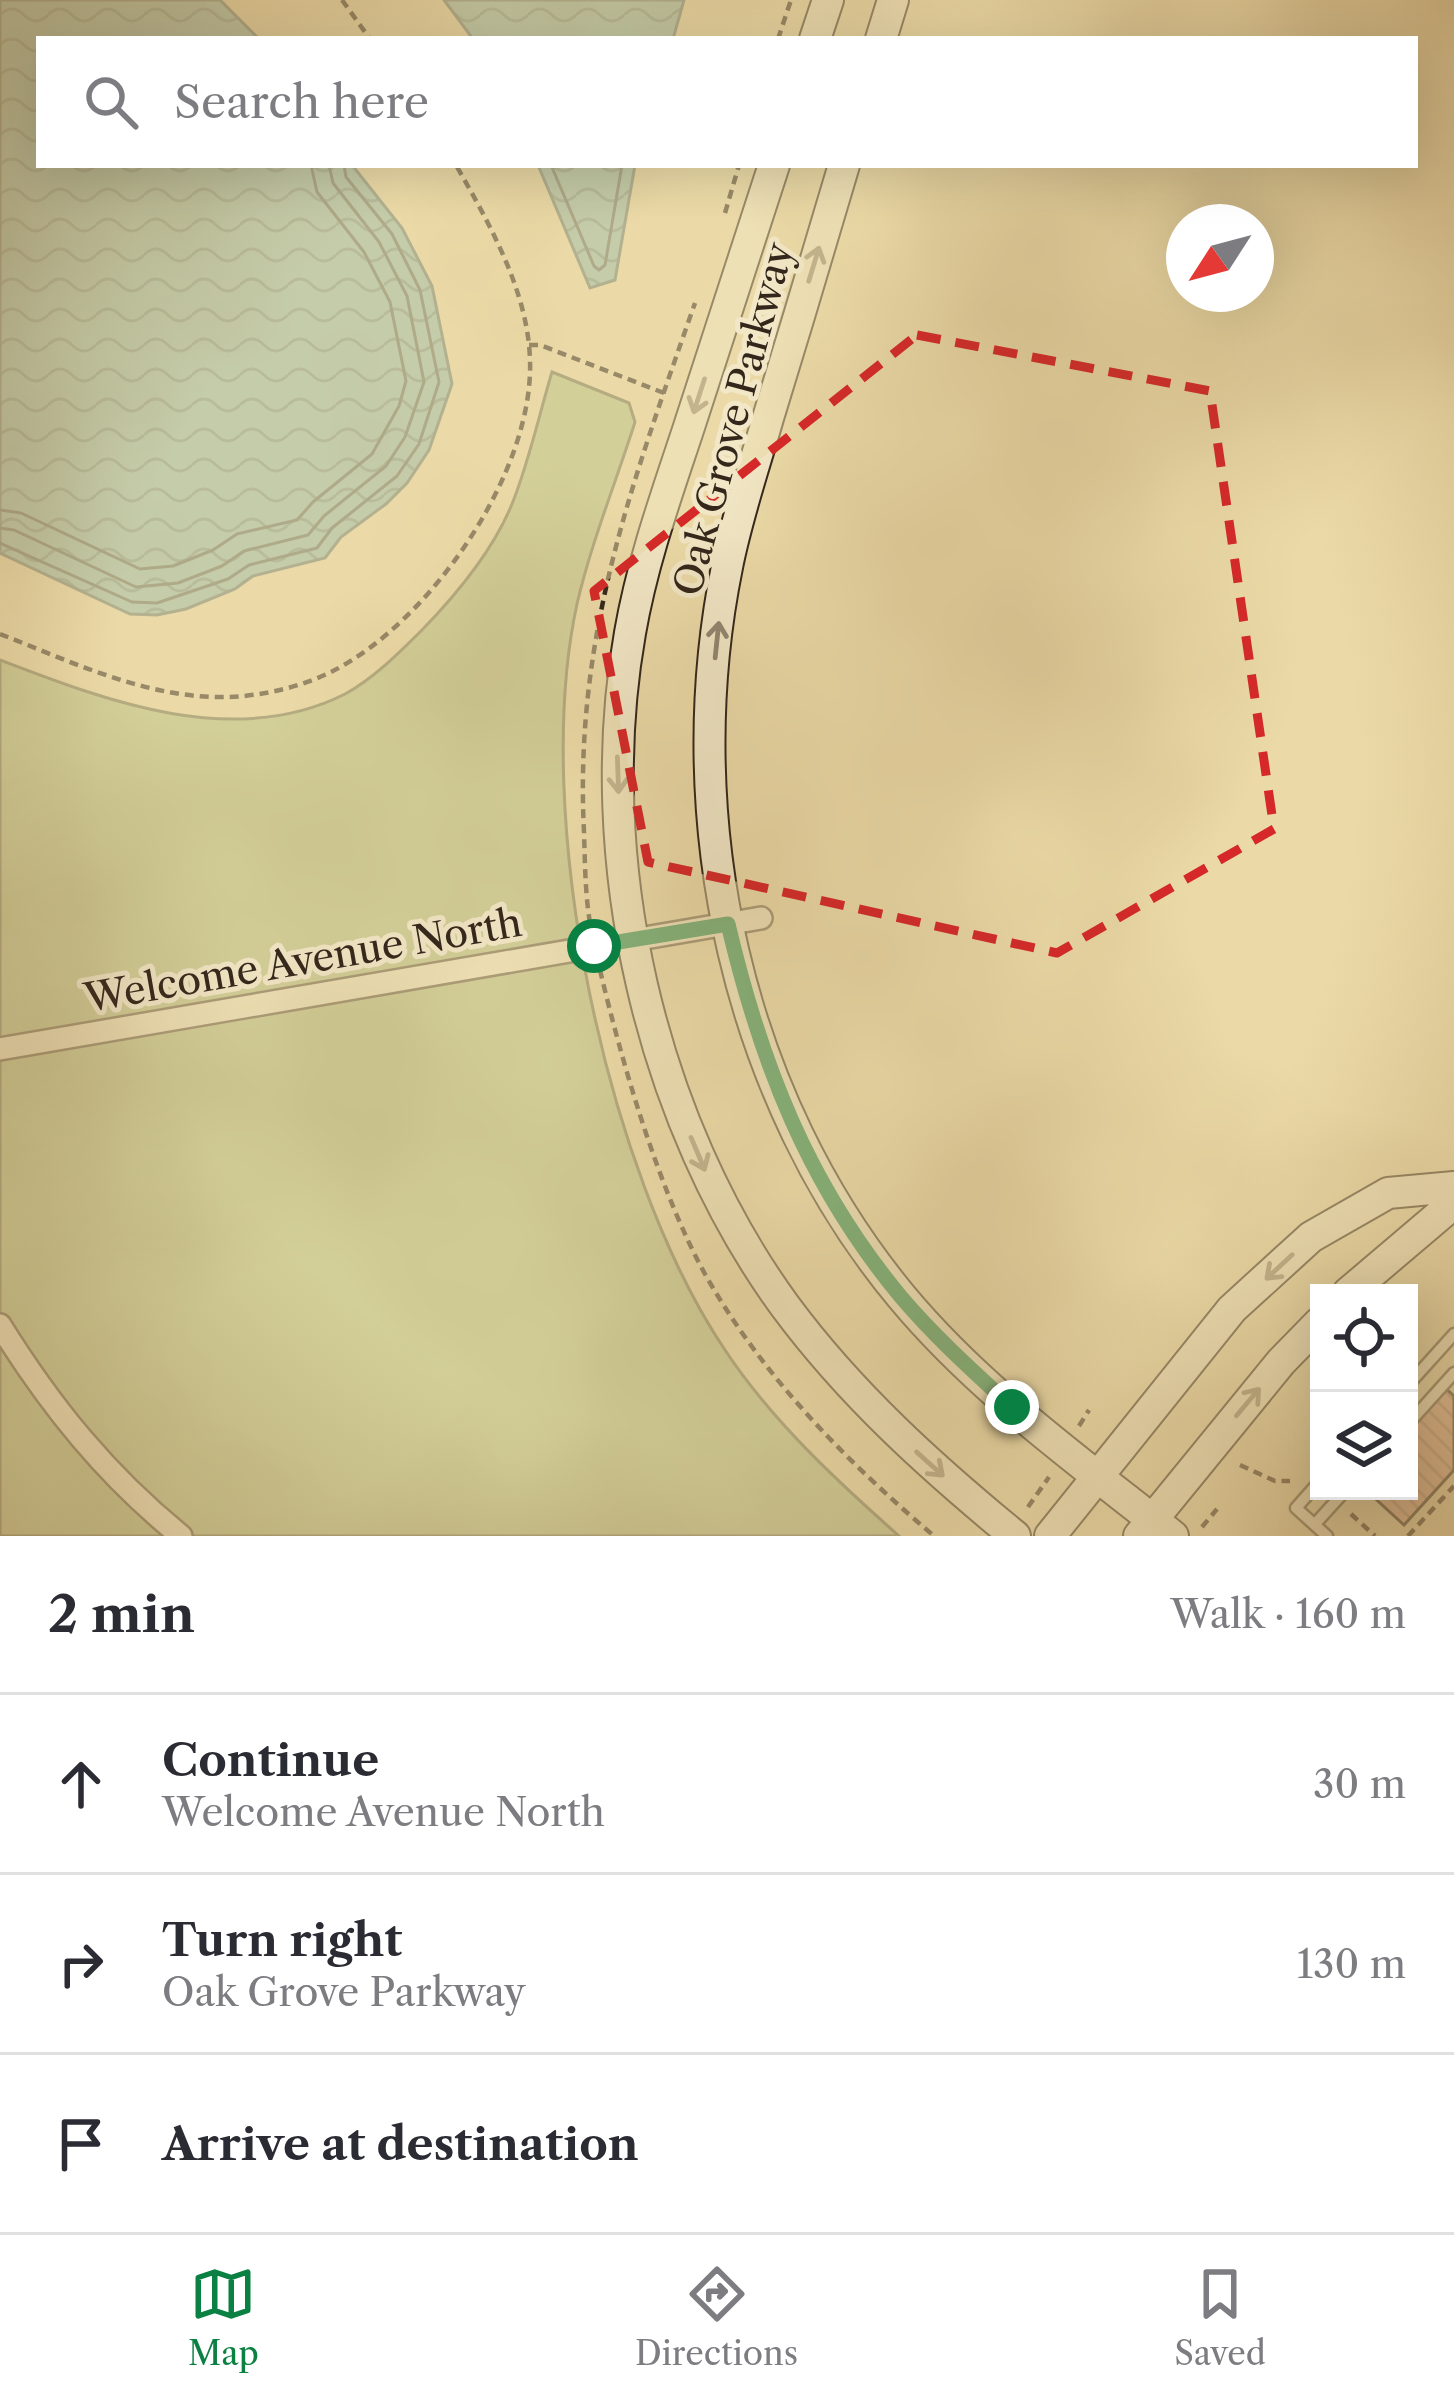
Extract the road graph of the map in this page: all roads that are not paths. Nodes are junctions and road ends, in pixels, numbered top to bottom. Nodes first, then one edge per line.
1 (828, 0) edge
2 (893, 0) edge
3 (816, 36) edge
4 (882, 36) edge
5 (773, 168) edge
6 (843, 168) edge
7 (761, 918) dead end
8 (728, 924) junction
9 (634, 939) junction
10 (0, 1049) edge
11 (1454, 1187) edge
12 (1454, 1203) edge
13 (1359, 1284) edge
14 (0, 1325) edge
15 (1310, 1332) edge
16 (1454, 1334) edge
17 (1454, 1373) edge
18 (1418, 1374) edge
19 (1418, 1413) edge
20 (1096, 1476) junction
21 (1310, 1493) edge
22 (1337, 1500) edge
23 (1315, 1525) junction
24 (1154, 1530) edge
25 (181, 1536) edge
26 (1016, 1536) edge
27 (1050, 1536) edge
28 (1327, 1536) edge

1 - 3 street
2 - 4 street
5 -> 9 street, Oak Grove Parkway
8 -> 6 street, Oak Grove Parkway
7 - 8 street, Welcome Avenue North
8 - 9 street, Welcome Avenue North
8 - 20 street, Oak Grove Parkway
9 - 10 street, Welcome Avenue North
9 -> 26 street, Oak Grove Parkway
11 -> 20 street
12 - 13 street
14 - 25 street
24 -> 15 street
16 - 18 lane
17 - 19 lane
20 - 24 street, Oak Grove Parkway
20 - 27 street
21 - 23 lane
22 - 23 lane
23 - 28 lane

